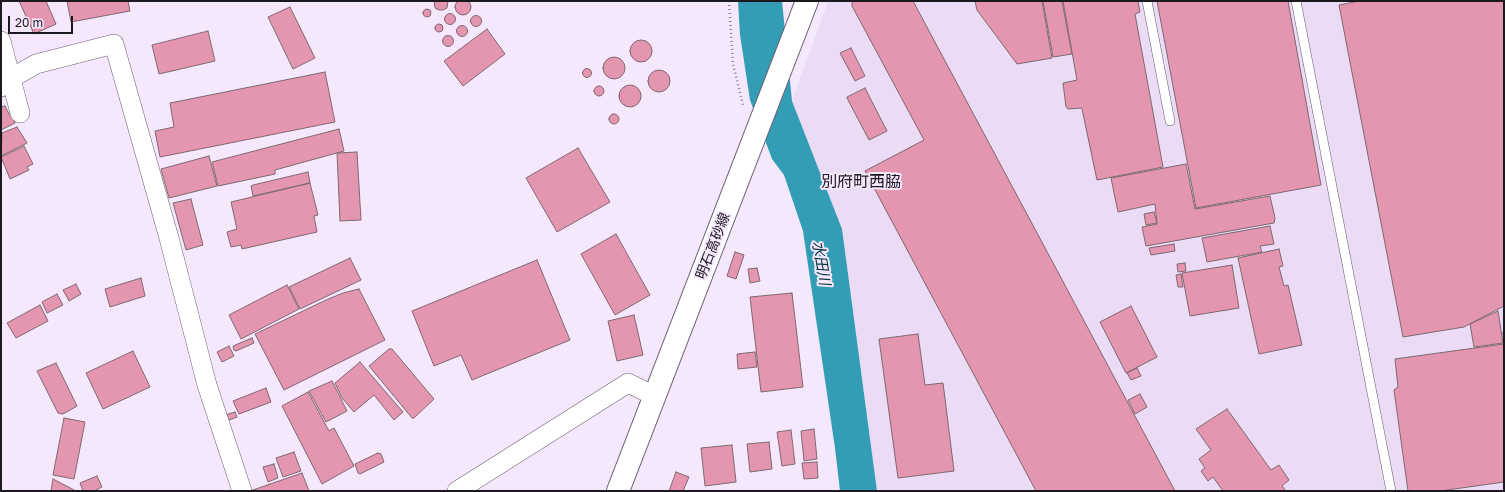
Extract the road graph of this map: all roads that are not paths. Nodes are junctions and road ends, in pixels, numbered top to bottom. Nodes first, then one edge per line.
1 (807, 1) edge
2 (1147, 1) edge
3 (1296, 1) edge
4 (1, 41) edge
5 (6, 83) edge
6 (20, 113) dead end
7 (1170, 121) dead end
8 (655, 396) junction
9 (242, 491) edge
10 (457, 491) edge
11 (618, 491) edge
12 (1391, 491) edge

1 - 8 main road, 明石高砂線
2 - 7 lane
3 - 12 lane
4 - 5 street
5 - 6 street
5 - 9 street
8 - 10 street
8 - 11 main road, 明石高砂線

